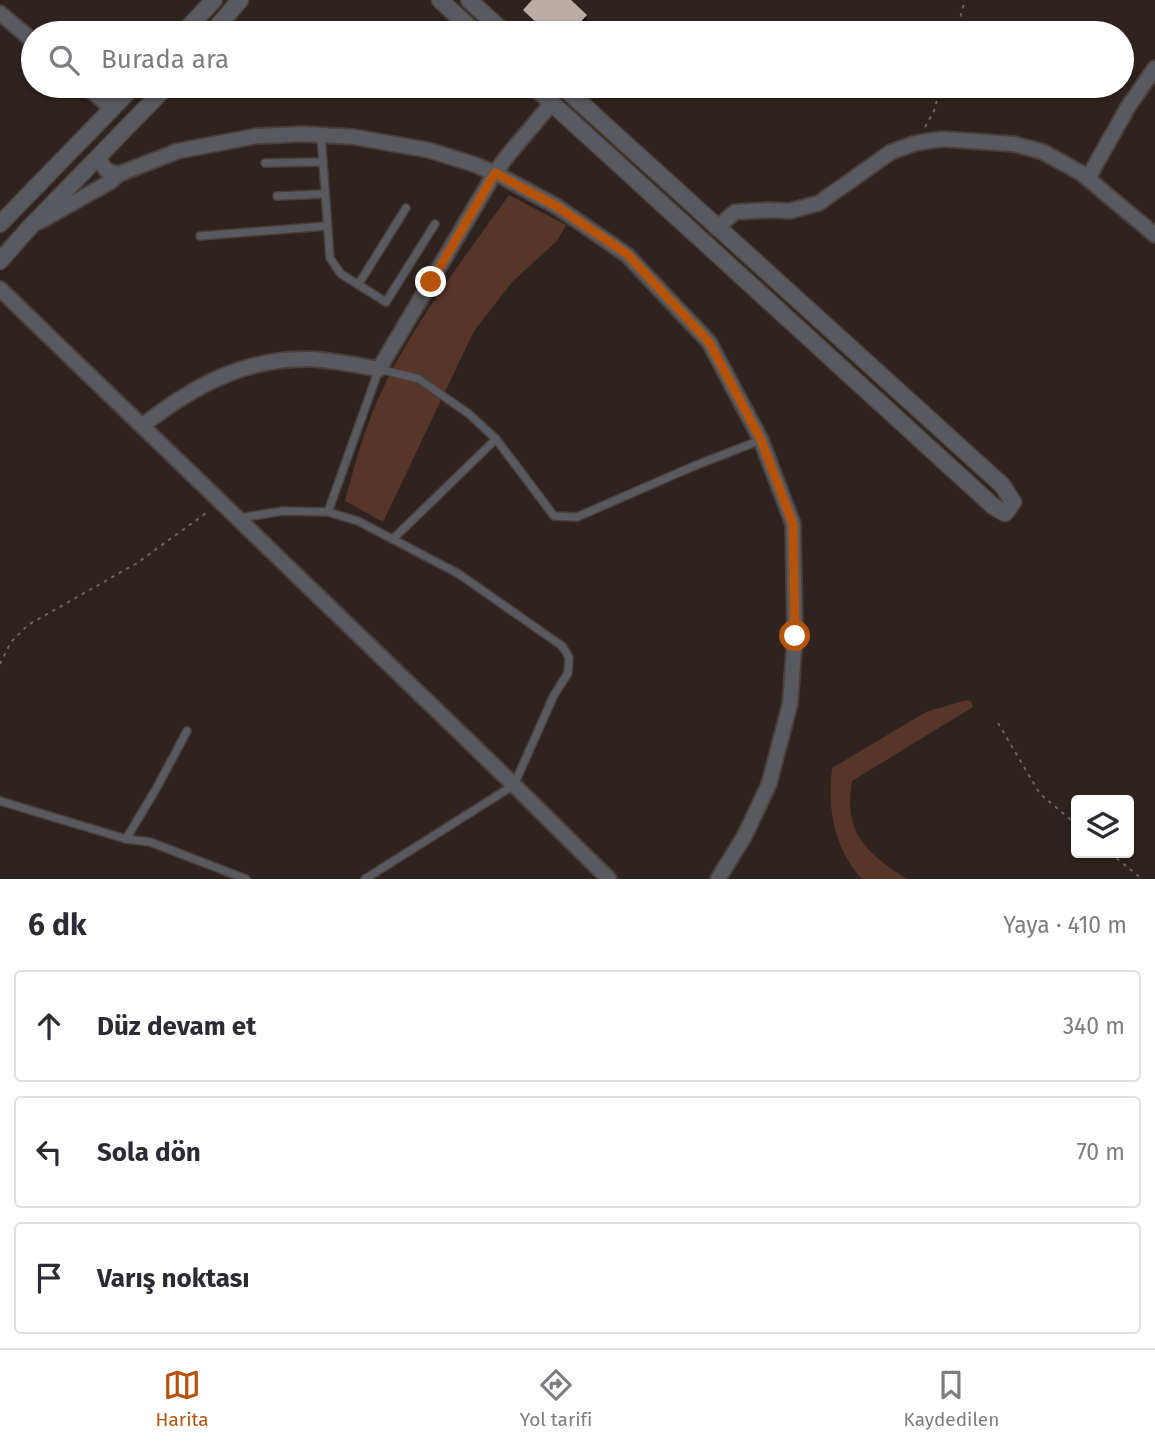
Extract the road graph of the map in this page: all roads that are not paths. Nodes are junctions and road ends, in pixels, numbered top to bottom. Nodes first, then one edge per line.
1 (214, 0) edge
2 (240, 0) edge
3 (440, 0) edge
4 (469, 0) edge
5 (0, 13) edge
6 (194, 21) edge
7 (222, 21) edge
8 (463, 21) edge
9 (492, 21) edge
10 (21, 31) edge
11 (1155, 68) edge
12 (100, 98) edge
13 (122, 98) edge
14 (155, 98) edge
15 (546, 98) edge
16 (575, 98) edge
17 (552, 103) junction
18 (112, 108) junction
19 (321, 134) junction
20 (97, 158) junction
21 (323, 162) junction
22 (265, 163) dead end
23 (495, 173) junction
24 (120, 174) junction
25 (1088, 178) junction
26 (325, 194) junction
27 (277, 196) dead end
28 (406, 208) dead end
29 (0, 224) edge
30 (435, 224) dead end
31 (327, 226) junction
32 (29, 228) junction
33 (717, 228) junction
34 (1155, 235) edge
35 (200, 236) dead end
36 (0, 261) edge
37 (358, 285) junction
38 (0, 289) edge
39 (379, 369) junction
40 (142, 426) junction
41 (496, 439) junction
42 (761, 440) junction
43 (328, 512) junction
44 (238, 518) junction
45 (393, 539) junction
46 (187, 731) dead end
47 (514, 785) junction
48 (0, 801) edge
49 (126, 839) junction
50 (246, 879) edge
51 (365, 879) edge
52 (609, 879) edge
53 (718, 879) edge

1 - 6 street
2 - 7 street
3 - 8 street
4 - 9 street
5 - 10 street
11 - 25 street
12 - 18 street
13 - 18 street
14 - 20 street
15 - 17 street
16 - 33 street
17 - 23 street
17 - 33 street
18 - 29 street
19 - 21 lane
19 - 23 street
19 - 24 street
20 - 24 street
20 - 32 street
21 - 22 lane
21 - 26 lane
23 - 39 street
23 - 42 street
24 - 32 street
25 - 33 street
25 - 34 street
26 - 27 lane
26 - 31 lane
28 - 37 lane
30 - 37 lane
31 - 35 lane
31 - 37 lane
32 - 36 street
38 - 40 street
39 - 40 street
39 - 41 lane
39 - 43 lane
40 - 44 street
41 - 42 lane
41 - 45 lane
42 - 53 street
43 - 44 lane
43 - 45 lane
44 - 47 street
45 - 47 lane
46 - 49 lane
47 - 51 lane
47 - 52 street
48 - 49 lane
49 - 50 lane

